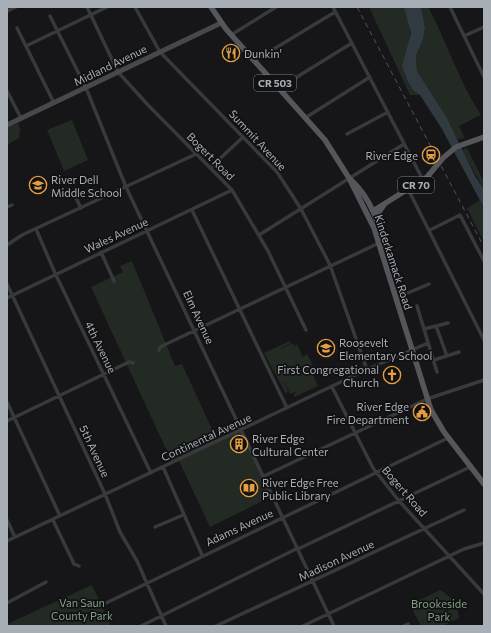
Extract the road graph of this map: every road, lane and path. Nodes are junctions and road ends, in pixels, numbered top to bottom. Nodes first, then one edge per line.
1 (16, 7) edge
2 (87, 7) edge
3 (107, 7) edge
4 (135, 7) edge
5 (211, 7) edge
6 (276, 7) edge
7 (333, 7) edge
8 (450, 7) edge
9 (7, 10) edge
10 (336, 12) junction
11 (91, 15) junction
12 (50, 16) dead end
13 (221, 23) junction
14 (484, 27) edge
15 (17, 28) dead end
16 (59, 30) junction
17 (231, 35) junction
18 (464, 36) junction
19 (352, 43) junction
20 (26, 46) junction
21 (160, 52) junction
22 (254, 61) junction
23 (118, 72) junction
24 (370, 77) junction
25 (484, 77) edge
26 (86, 88) junction
27 (280, 88) junction
28 (7, 91) edge
29 (54, 103) junction
30 (388, 112) junction
31 (21, 118) junction
32 (305, 118) junction
33 (7, 125) edge
34 (347, 134) dead end
35 (243, 137) junction
36 (484, 137) edge
37 (404, 144) junction
38 (196, 154) junction
39 (210, 168) junction
40 (349, 178) junction
41 (423, 180) junction
42 (126, 187) junction
43 (408, 189) junction
44 (232, 190) junction
45 (73, 192) dead end
46 (367, 201) junction
47 (385, 203) junction
48 (12, 205) dead end
49 (7, 208) edge
50 (80, 208) junction
51 (301, 209) junction
52 (192, 210) junction
53 (373, 211) junction
54 (378, 225) junction
55 (36, 229) junction
56 (430, 230) junction
57 (147, 231) junction
58 (259, 235) junction
59 (381, 235) junction
60 (379, 242) junction
61 (7, 245) edge
62 (101, 252) junction
63 (484, 261) edge
64 (385, 262) junction
65 (330, 265) junction
66 (55, 273) junction
67 (114, 281) dead end
68 (7, 284) edge
69 (429, 284) dead end
70 (286, 287) junction
71 (12, 296) junction
72 (7, 298) edge
73 (396, 298) junction
74 (417, 306) dead end
75 (240, 310) junction
76 (448, 323) dead end
77 (436, 326) junction
78 (424, 328) junction
79 (306, 330) dead end
80 (196, 331) junction
81 (484, 340) edge
82 (428, 343) junction
83 (412, 349) junction
84 (159, 350) dead end
85 (459, 352) dead end
86 (447, 356) junction
87 (434, 360) junction
88 (133, 363) dead end
89 (367, 370) junction
90 (437, 372) dead end
91 (104, 375) junction
92 (484, 380) edge
93 (332, 387) junction
94 (59, 396) junction
95 (427, 399) junction
96 (7, 402) edge
97 (287, 408) junction
98 (14, 418) junction
99 (7, 421) edge
100 (242, 430) junction
101 (354, 433) junction
102 (448, 438) junction
103 (163, 467) junction
104 (470, 467) junction
105 (376, 472) junction
106 (151, 473) junction
107 (264, 476) junction
108 (484, 484) edge
109 (105, 494) junction
110 (399, 501) junction
111 (464, 510) dead end
112 (183, 515) junction
113 (60, 516) junction
114 (283, 516) junction
115 (7, 520) edge
116 (53, 520) junction
117 (156, 527) dead end
118 (425, 529) junction
119 (15, 537) junction
120 (7, 541) edge
121 (484, 543) edge
122 (298, 548) junction
123 (202, 555) junction
124 (449, 557) junction
125 (79, 566) dead end
126 (313, 581) junction
127 (46, 582) dead end
128 (146, 583) junction
129 (484, 594) edge
130 (7, 603) edge
131 (104, 604) dead end
132 (328, 614) junction
133 (162, 616) junction
134 (141, 626) edge
135 (166, 626) edge
136 (216, 626) edge
137 (303, 626) edge
138 (334, 626) edge

1 - 9 street
2 - 11 street, Bogert Road
3 - 11 street
4 - 21 street, Summit Avenue
5 - 13 main road, Kinderkamack Road / CR 503
6 - 17 street
7 - 10 street
8 - 18 street
10 - 19 street
10 - 22 street
11 - 16 street
11 - 23 street, Bogert Road
12 - 16 street, Elm Avenue
13 - 17 main road, Kinderkamack Road / CR 503
13 - 21 street, Midland Avenue
14 - 18 street
15 - 20 street
16 - 20 street
16 - 26 street, Elm Avenue
17 - 22 main road, Kinderkamack Road / CR 503
18 - 25 street
19 - 24 street
19 - 27 street
20 - 29 street
21 - 23 street, Midland Avenue
21 - 35 street, Summit Avenue
22 - 27 main road, Kinderkamack Road / CR 503
23 - 26 street, Midland Avenue
23 - 38 street, Bogert Road
24 - 30 street
24 - 32 street
26 - 29 street, Midland Avenue
26 - 42 street, Elm Avenue
27 - 32 main road, Kinderkamack Road / CR 503
28 - 31 street
29 - 31 street, Midland Avenue
30 - 34 street
30 - 37 street
31 - 33 street, Midland Avenue
32 - 40 main road, Kinderkamack Road / CR 503
35 - 39 street
35 - 51 street, Summit Avenue
36 - 41 main road, CR 70
37 - 40 street
37 - 41 street
38 - 39 street, Bogert Road
38 - 42 street
39 - 44 street, Bogert Road
40 - 46 main road
40 - 51 street
40 - 60 main road, Kinderkamack Road / CR 503
41 - 43 main road, CR 70
42 - 50 street
42 - 57 street, Elm Avenue
43 - 47 main road, CR 70
43 - 56 street
44 - 52 street, Wales Avenue
44 - 58 street, Bogert Road
45 - 50 street
46 - 47 main road
46 - 53 main road
47 - 53 main road, CR 70
47 - 54 main road
48 - 49 street
50 - 55 street
51 - 58 street
51 - 65 street, Summit Avenue
52 - 57 street, Wales Avenue
52 - 75 street
53 - 54 main road
54 - 59 main road
55 - 61 street
55 - 66 street, 4th Avenue
56 - 63 street
56 - 81 street
57 - 62 street, Wales Avenue
57 - 80 street, Elm Avenue
58 - 70 street, Bogert Road
59 - 60 main road
59 - 64 main road
60 - 64 main road, Kinderkamack Road / CR 503
60 - 65 street
62 - 66 street, Wales Avenue
62 - 67 street
64 - 73 main road, Kinderkamack Road / CR 503
65 - 70 street
65 - 89 street, Summit Avenue
66 - 71 street, Wales Avenue
66 - 91 street, 4th Avenue
68 - 71 street, 5th Avenue
69 - 73 street
70 - 75 street
70 - 79 street, Bogert Road
71 - 72 street, Wales Avenue
71 - 94 street, 5th Avenue
73 - 83 main road, Kinderkamack Road / CR 503
74 - 78 street
75 - 80 street
75 - 97 street
76 - 77 street
77 - 78 street
77 - 86 street
78 - 82 street
80 - 84 street
80 - 100 street, Elm Avenue
82 - 83 street, Continental Avenue
82 - 87 street
83 - 89 street, Continental Avenue
83 - 95 main road, Kinderkamack Road / CR 503
85 - 86 street
86 - 87 street
87 - 90 street
88 - 91 street
89 - 93 street, Continental Avenue
91 - 94 street
91 - 106 street, 4th Avenue
92 - 95 street
93 - 97 street, Continental Avenue
93 - 101 street, Bogert Road
94 - 98 street
94 - 109 street, 5th Avenue
95 - 101 street
95 - 102 main road, Kinderkamack Road / CR 503
96 - 98 street
97 - 100 street, Continental Avenue
98 - 99 street
98 - 113 street
100 - 103 street, Continental Avenue
100 - 107 street, Elm Avenue
101 - 105 street, Bogert Road
101 - 107 street
102 - 104 main road, Kinderkamack Road / CR 503
102 - 105 street, Adams Avenue
103 - 106 street, Continental Avenue
103 - 112 street
104 - 108 main road, Kinderkamack Road / CR 503
104 - 110 street
105 - 110 street, Bogert Road
105 - 114 street, Adams Avenue
106 - 109 street, Continental Avenue
107 - 114 street, Elm Avenue
109 - 113 street, Continental Avenue
109 - 128 street, 5th Avenue
110 - 118 street, Bogert Road
110 - 122 street
111 - 118 street, Madison Avenue
112 - 117 street
112 - 123 street
113 - 116 street, Continental Avenue
114 - 122 street, Elm Avenue
114 - 123 street, Adams Avenue
115 - 119 street
116 - 119 street, Continental Avenue
116 - 125 street
118 - 124 street, Bogert Road
118 - 126 street, Madison Avenue
119 - 120 street, Continental Avenue
121 - 124 street
122 - 126 street, Elm Avenue
122 - 133 street
123 - 128 street, Adams Avenue
124 - 129 street, Bogert Road
124 - 132 street
126 - 132 street, Elm Avenue
126 - 136 street, Madison Avenue
127 - 130 street
128 - 131 street, Adams Avenue
128 - 133 street, 5th Avenue
132 - 137 street
132 - 138 street, Elm Avenue
133 - 134 street
133 - 135 street, 5th Avenue

